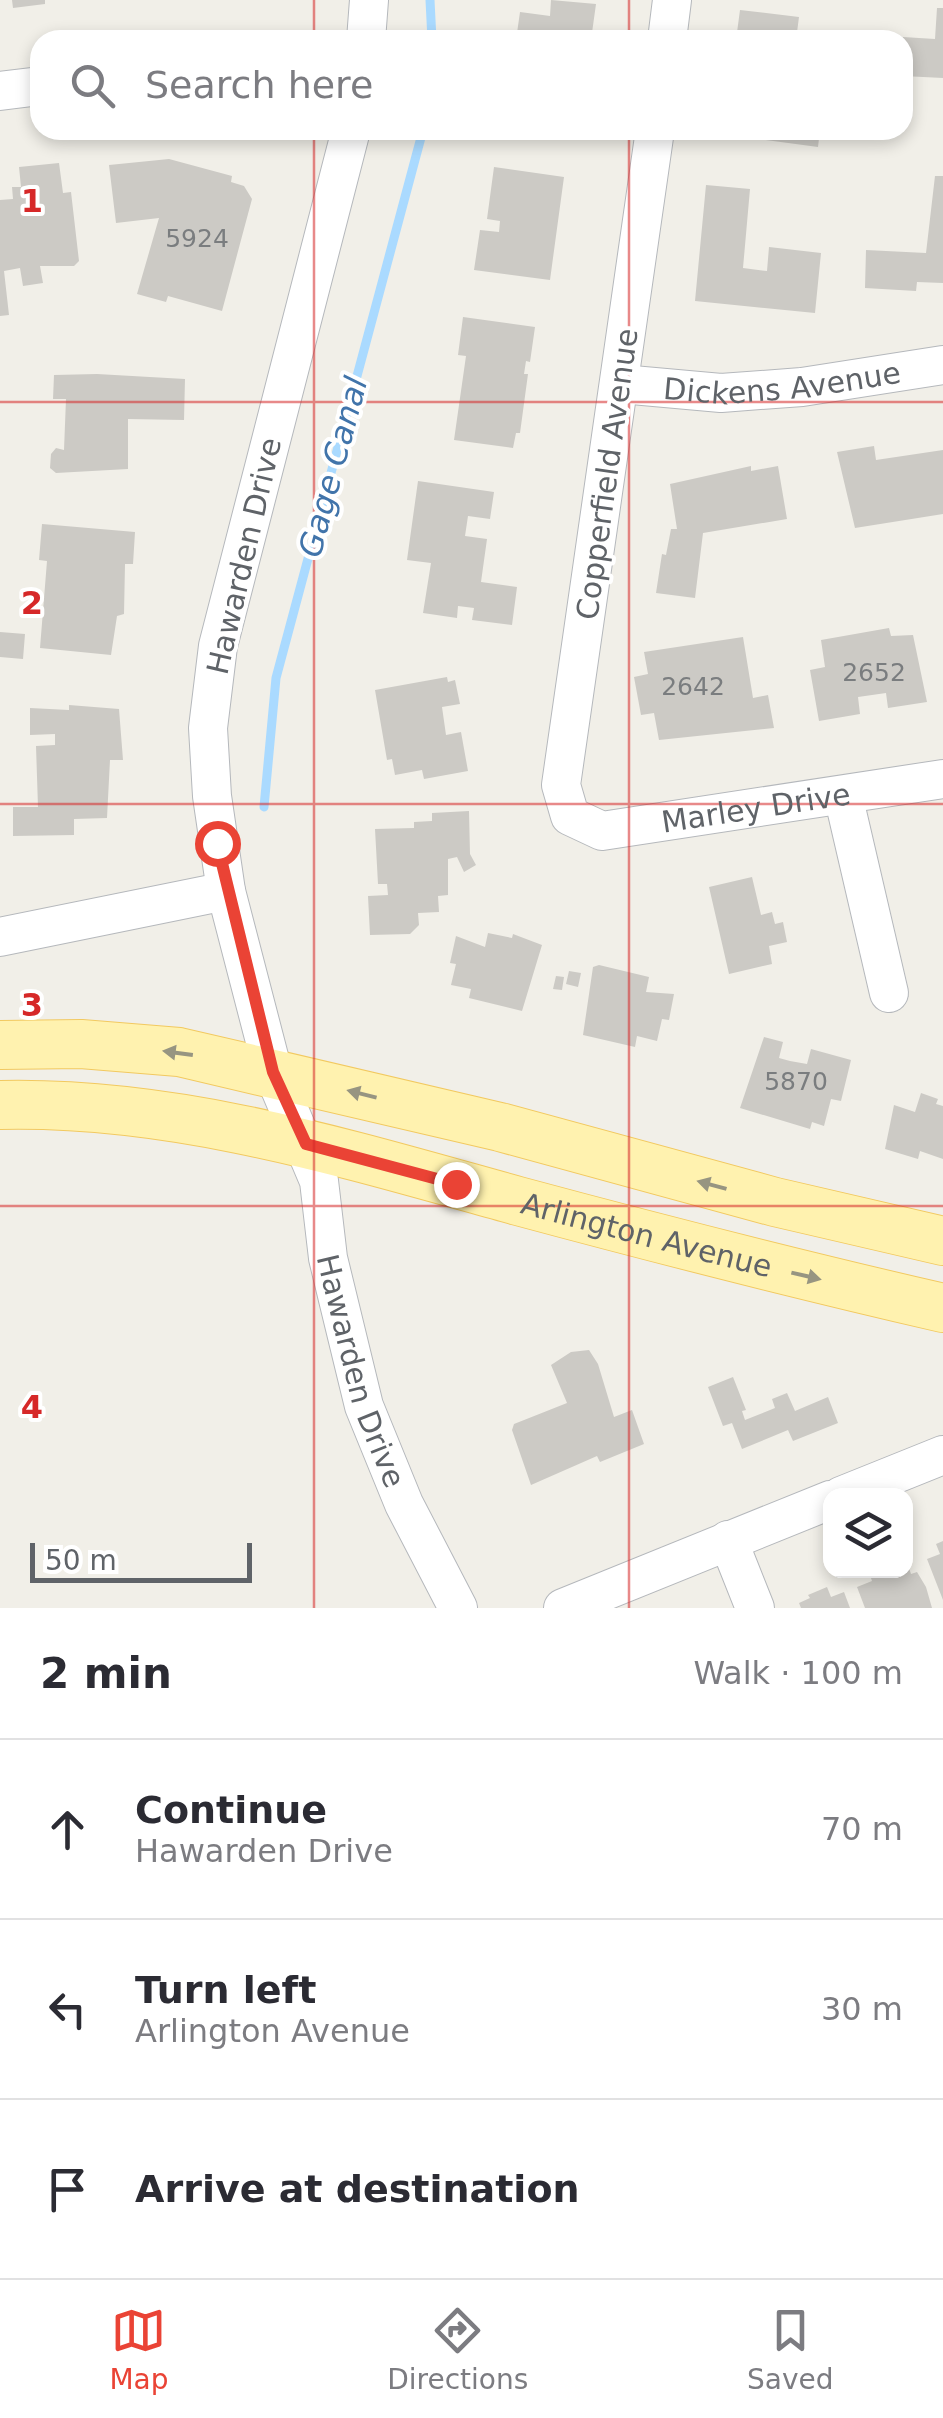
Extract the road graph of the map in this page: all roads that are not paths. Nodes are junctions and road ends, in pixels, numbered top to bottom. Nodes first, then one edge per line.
1 (369, 0) edge
2 (672, 0) edge
3 (367, 30) edge
4 (668, 30) edge
5 (30, 87) edge
6 (0, 90) edge
7 (348, 140) edge
8 (654, 140) edge
9 (943, 365) edge
10 (621, 384) junction
11 (943, 779) edge
12 (842, 796) junction
13 (570, 816) joint
14 (226, 891) junction
15 (0, 938) edge
16 (889, 993) dead end
17 (0, 1045) edge
18 (273, 1072) junction
19 (0, 1105) edge
20 (306, 1144) junction
21 (943, 1240) edge
22 (943, 1308) edge
23 (943, 1455) edge
24 (861, 1488) edge
25 (823, 1503) edge
26 (728, 1540) junction
27 (458, 1608) edge
28 (563, 1608) edge
29 (755, 1608) edge

1 - 3 street
2 - 4 street
5 - 6 street
7 - 14 street, Hawarden Drive
8 - 10 street, Copperfield Avenue
9 - 10 street, Dickens Avenue
10 - 13 street, Copperfield Avenue
11 - 12 street, Marley Drive
12 - 13 street, Marley Drive
12 - 16 street
14 - 15 street
14 - 18 street, Hawarden Drive
18 -> 17 main road
18 - 20 street, Hawarden Drive
21 -> 18 main road
19 - 20 main road, Arlington Avenue
20 -> 22 main road, Arlington Avenue
20 - 27 street, Hawarden Drive
23 - 24 street
25 - 26 street
26 - 28 street
26 - 29 street

